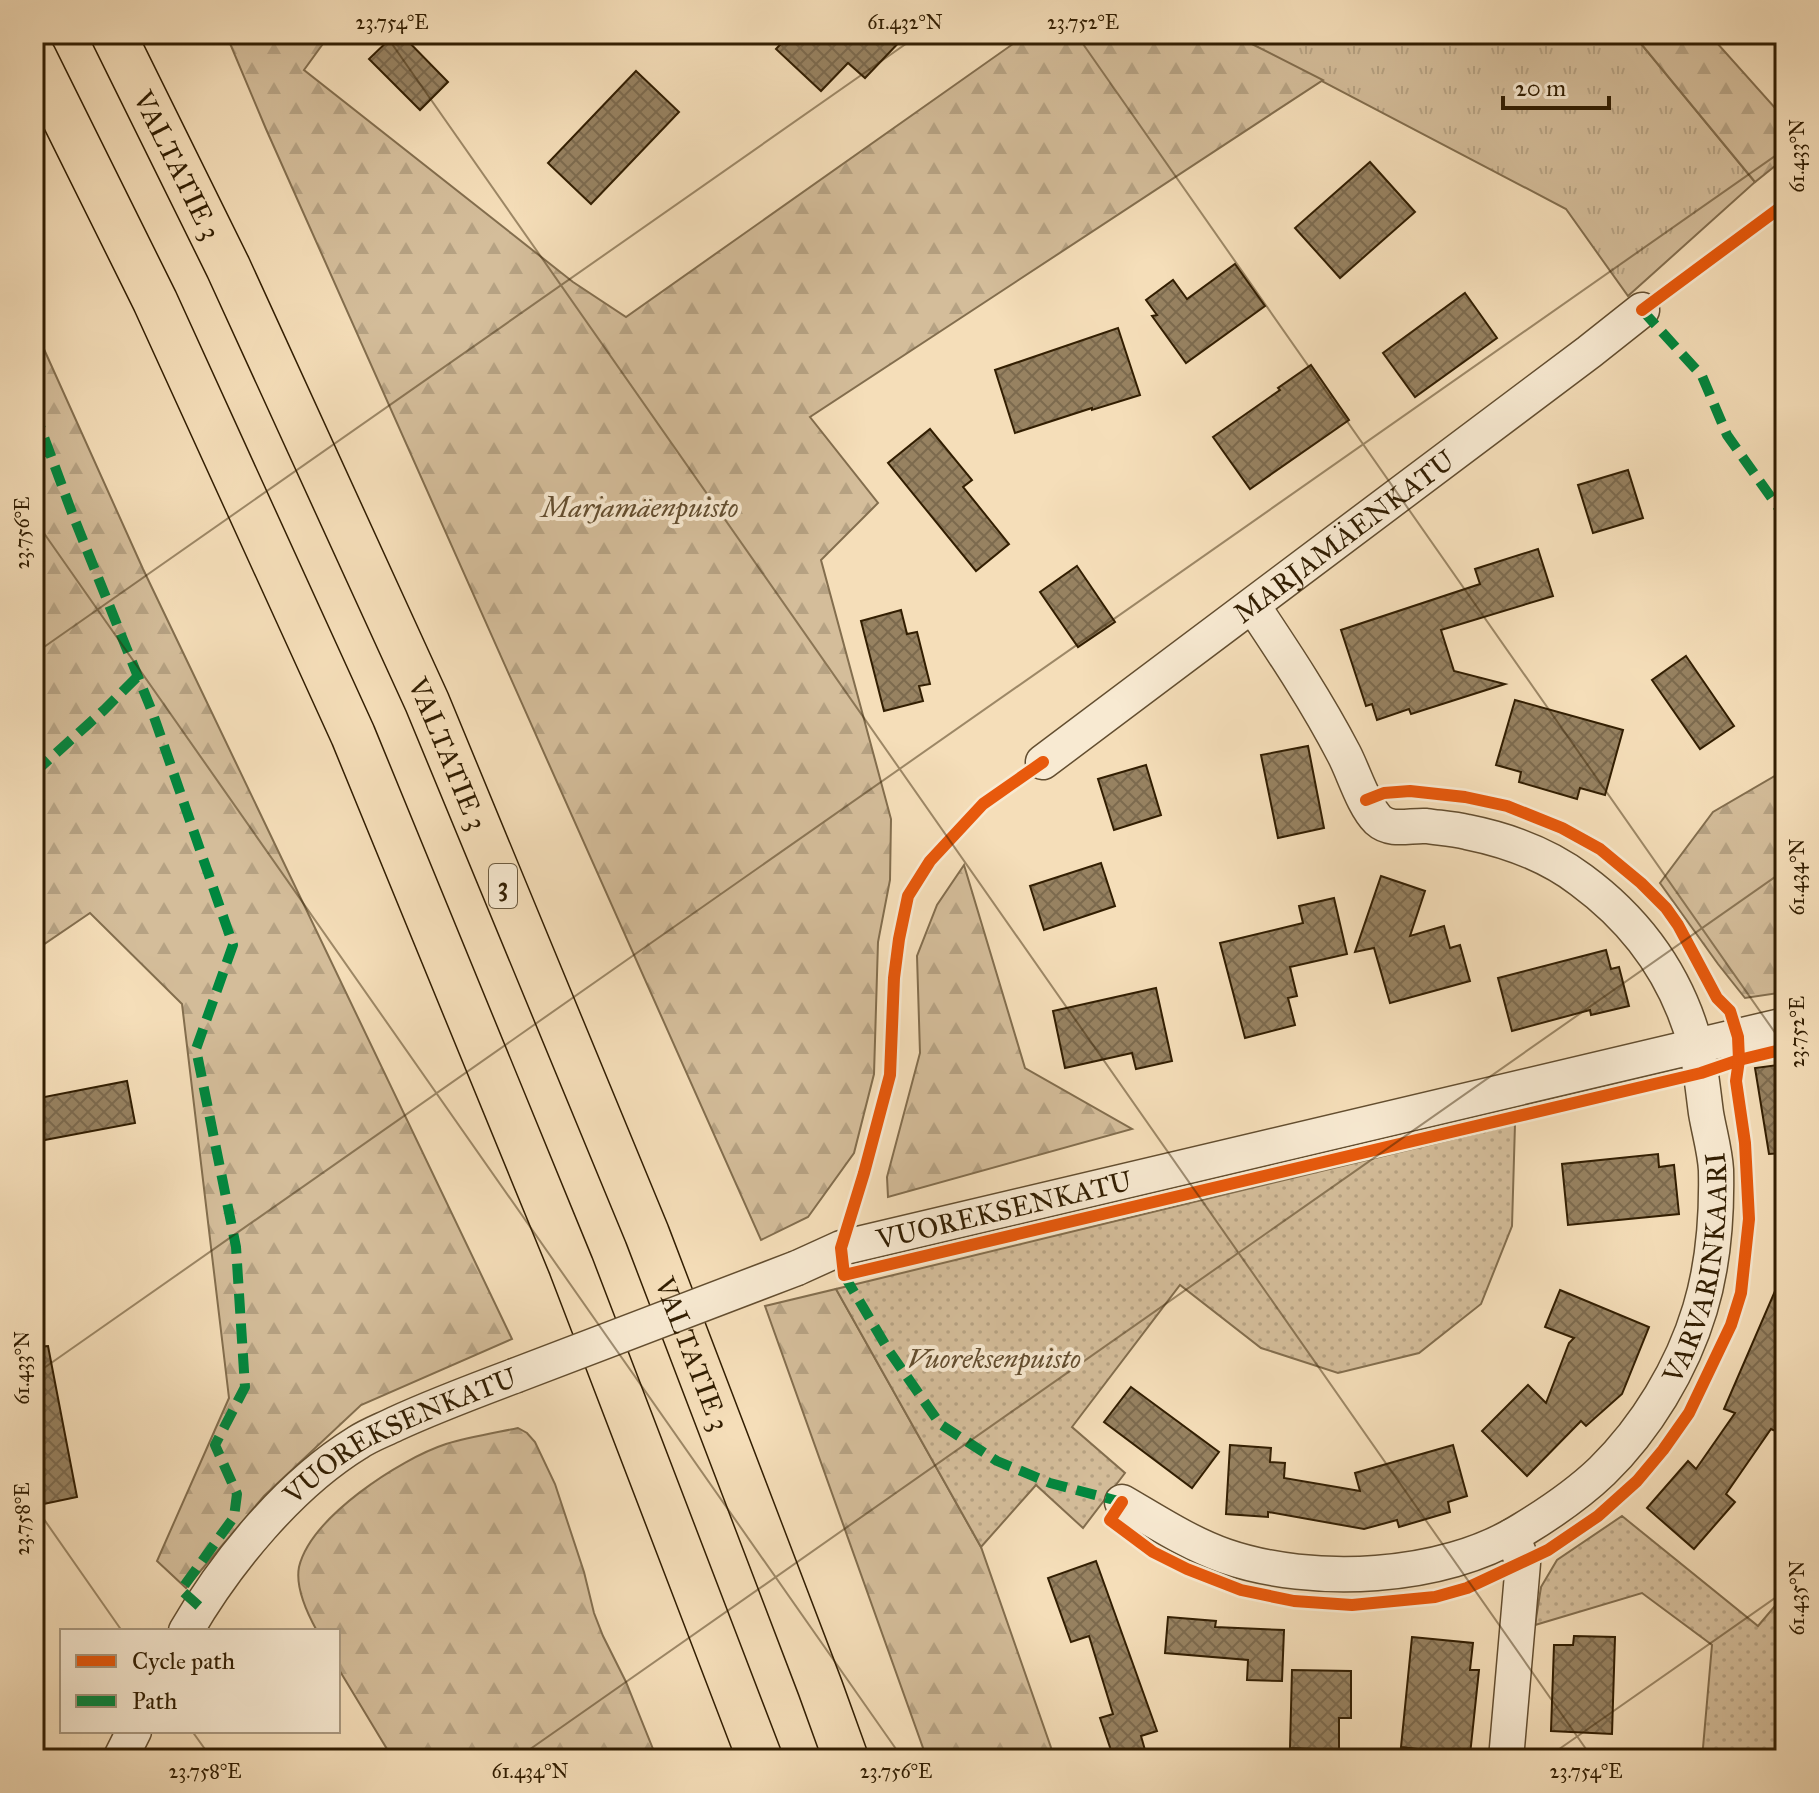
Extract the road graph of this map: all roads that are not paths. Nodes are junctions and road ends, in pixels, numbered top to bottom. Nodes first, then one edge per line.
1 (113, 34) edge
2 (34, 57) edge
3 (1642, 310) dead end
4 (1253, 606) junction
5 (1043, 762) dead end
6 (1785, 1025) edge
7 (1696, 1046) junction
8 (1122, 1502) dead end
9 (1512, 1536) junction
10 (187, 1629) edge
11 (133, 1733) edge
12 (120, 1759) edge
13 (760, 1759) edge
14 (846, 1759) edge
15 (1506, 1759) edge

1 - 14 highway, VALTATIE 3 / 3
2 - 13 highway
3 - 4 street, MARJAMÄENKATU
4 - 5 street, MARJAMÄENKATU
4 - 7 street, VARVARINKAARI
6 - 7 street, VUOREKSENKATU
7 - 9 street, VARVARINKAARI
7 - 10 street, VUOREKSENKATU, bridge
8 - 9 street, VARVARINKAARI
9 - 15 street
11 - 12 street

